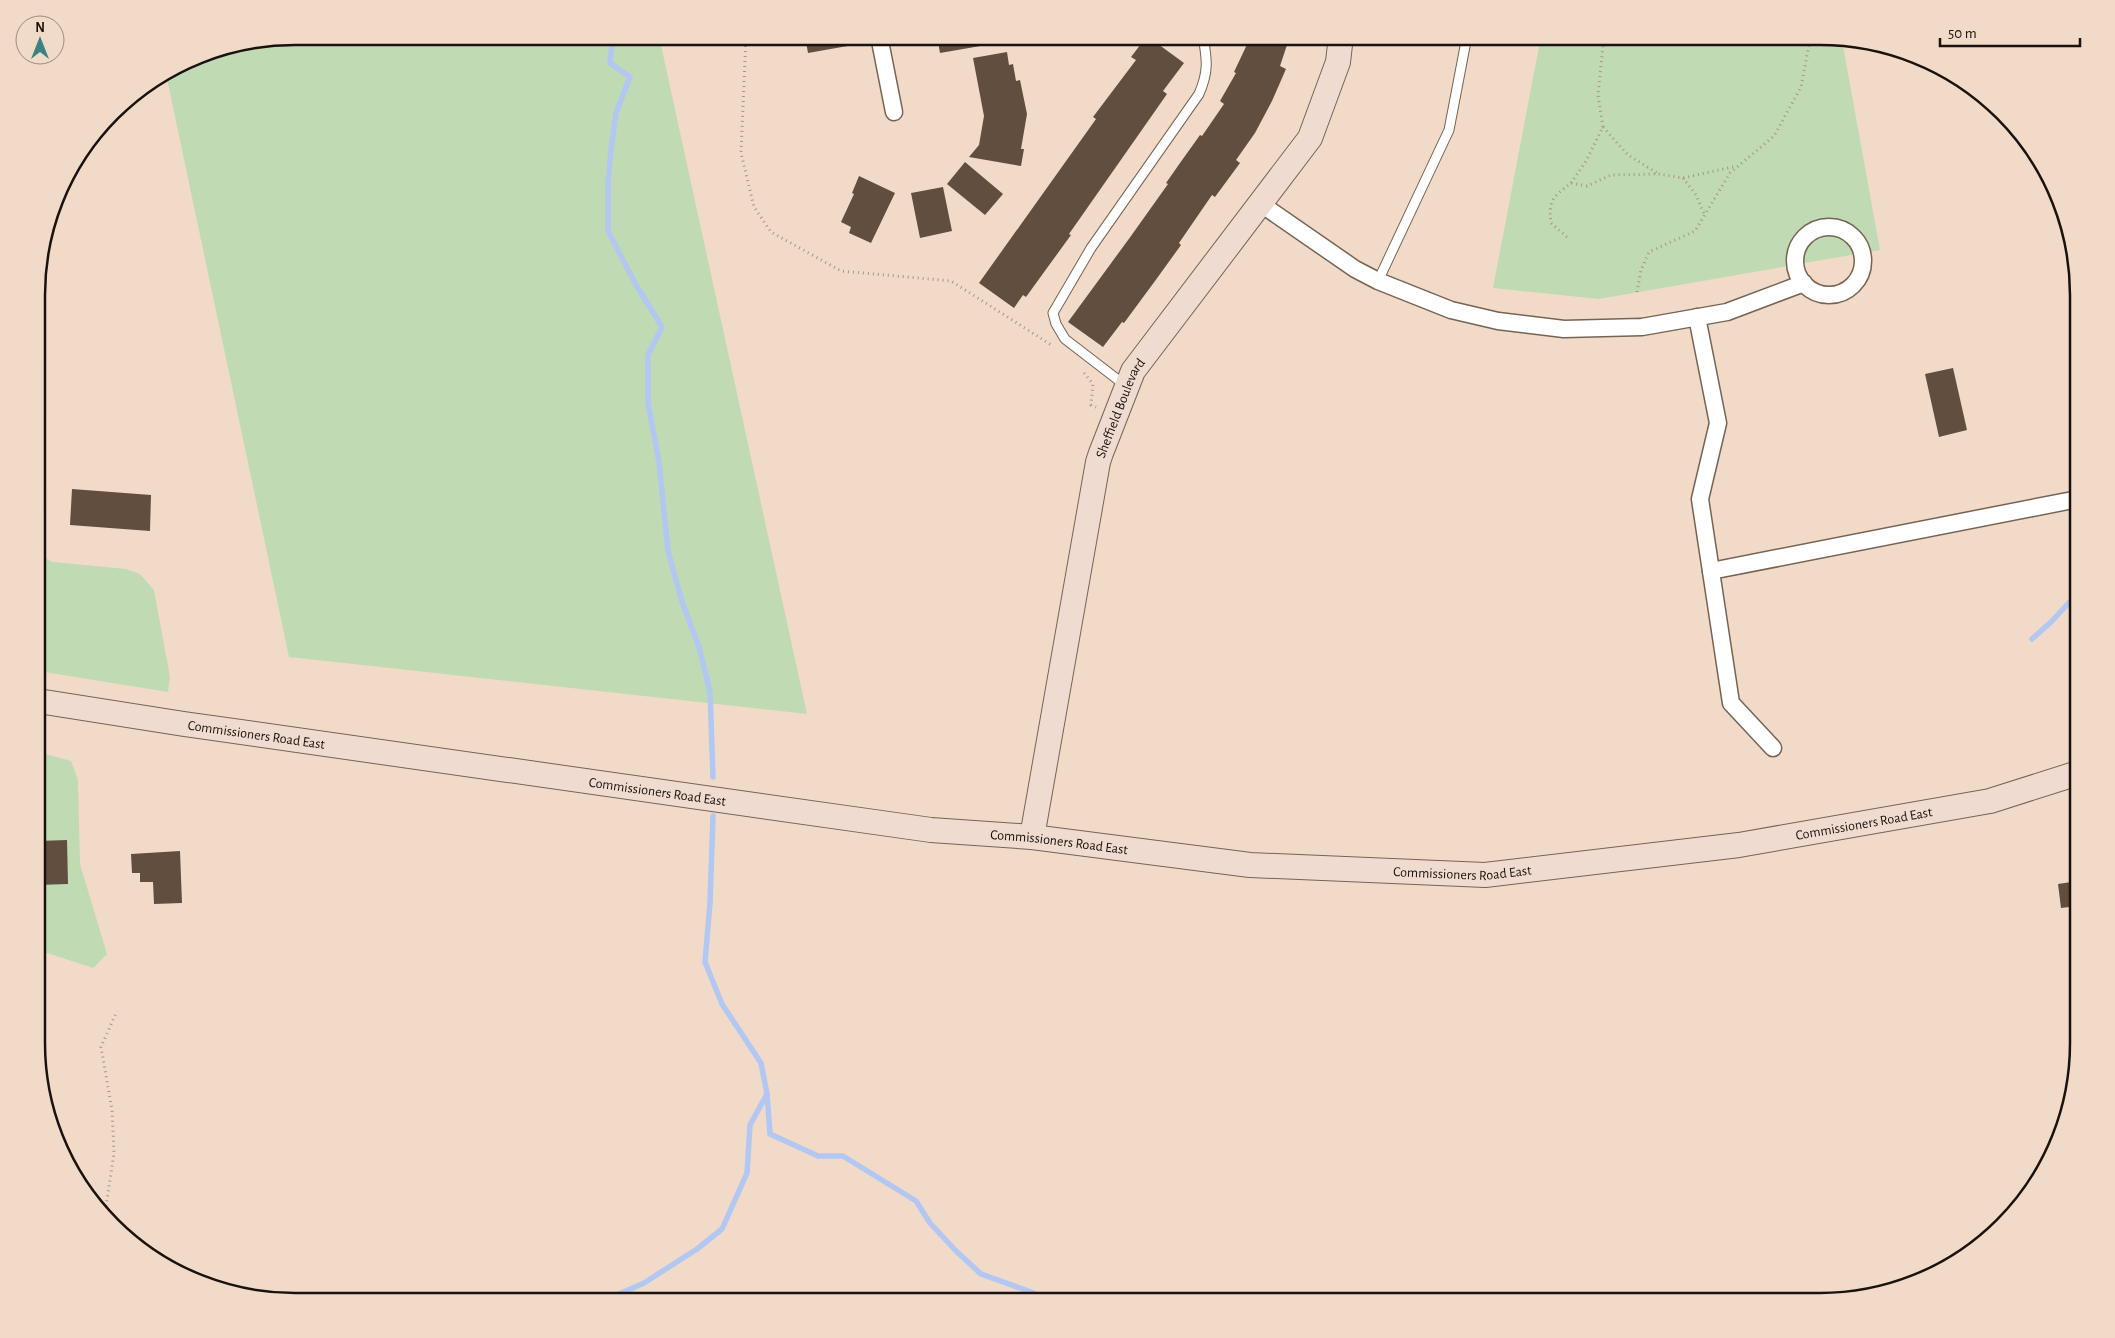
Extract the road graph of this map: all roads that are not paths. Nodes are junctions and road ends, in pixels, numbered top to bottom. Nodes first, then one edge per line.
1 (881, 45) edge
2 (1205, 45) edge
3 (1340, 45) edge
4 (1466, 45) edge
5 (894, 112) dead end
6 (1261, 204) junction
7 (1378, 281) junction
8 (1804, 283) junction
9 (1698, 317) junction
10 (1127, 386) junction
11 (2070, 501) edge
12 (1712, 571) junction
13 (45, 702) edge
14 (1773, 748) dead end
15 (2070, 776) edge
16 (1032, 837) junction

1 - 5 street
2 - 10 lane
3 - 6 main road, Sheffield Boulevard
4 - 7 lane
6 - 7 street
6 - 10 main road, Sheffield Boulevard
7 - 9 street
8 - 8 street
8 - 9 street
9 - 12 street
10 - 16 main road, Sheffield Boulevard
11 - 12 street
12 - 14 street
13 - 16 main road, Commissioners Road East
15 - 16 main road, Commissioners Road East

